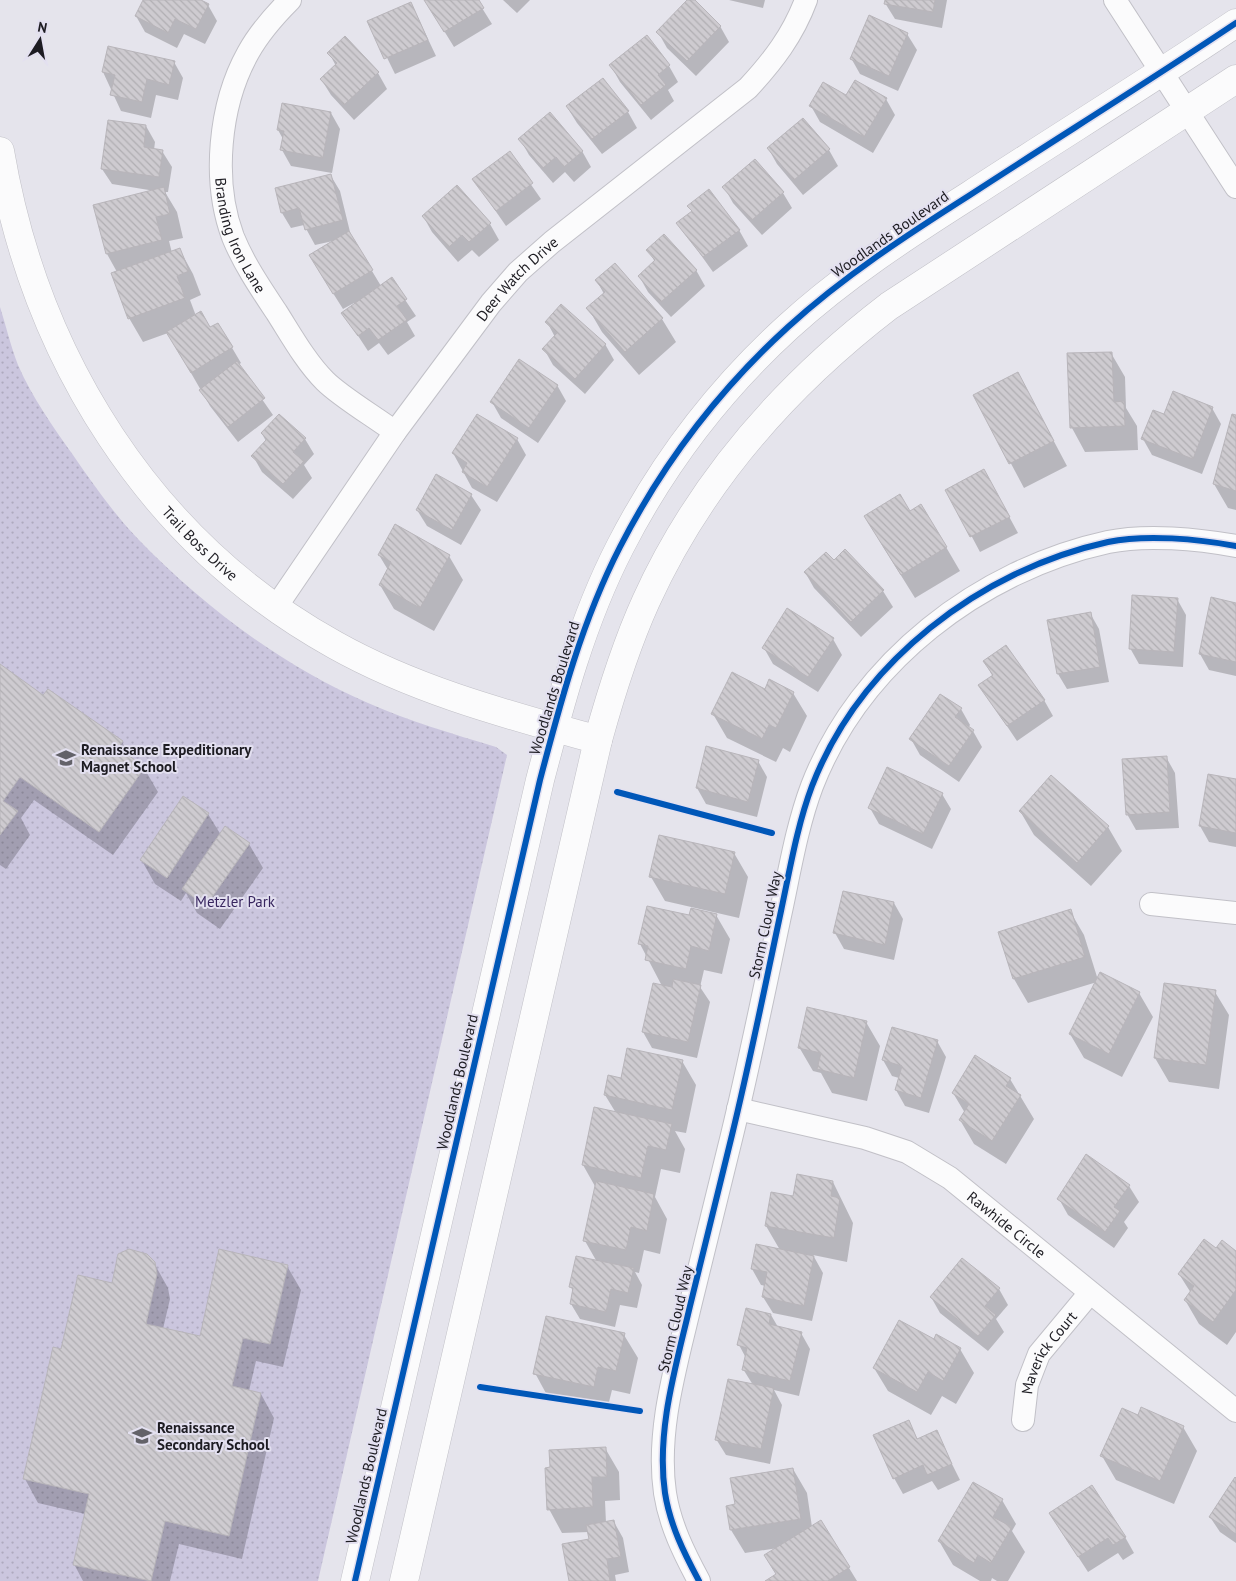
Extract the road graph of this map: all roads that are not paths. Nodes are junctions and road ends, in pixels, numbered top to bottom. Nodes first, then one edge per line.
1 (290, 0) edge
2 (806, 0) edge
3 (1115, 0) edge
4 (1236, 23) edge
5 (1161, 73) junction
6 (1236, 79) edge
7 (1187, 111) junction
8 (0, 150) edge
9 (1236, 187) edge
10 (395, 432) junction
11 (1236, 546) edge
12 (276, 607) junction
13 (554, 728) junction
14 (598, 740) junction
15 (1151, 904) dead end
16 (1236, 913) edge
17 (738, 1109) junction
18 (1089, 1294) junction
19 (1236, 1411) edge
20 (1023, 1420) dead end
21 (355, 1581) edge
22 (404, 1581) edge
23 (699, 1581) edge

1 - 10 street, Branding Iron Lane
2 - 10 street, Deer Watch Drive
3 - 5 street
4 - 5 street, Woodlands Boulevard
5 - 7 street
5 - 13 street, Woodlands Boulevard
6 - 7 street
7 - 9 street
7 - 14 street
8 - 12 street, Trail Boss Drive
10 - 12 street, Deer Watch Drive
11 - 17 street, Storm Cloud Way
12 - 13 street, Trail Boss Drive
13 - 14 street, Trail Boss Drive
13 - 21 street, Woodlands Boulevard
14 - 22 street
15 - 16 street
17 - 18 street, Rawhide Circle
17 - 23 street, Storm Cloud Way
18 - 19 street, Rawhide Circle
18 - 20 street, Maverick Court

